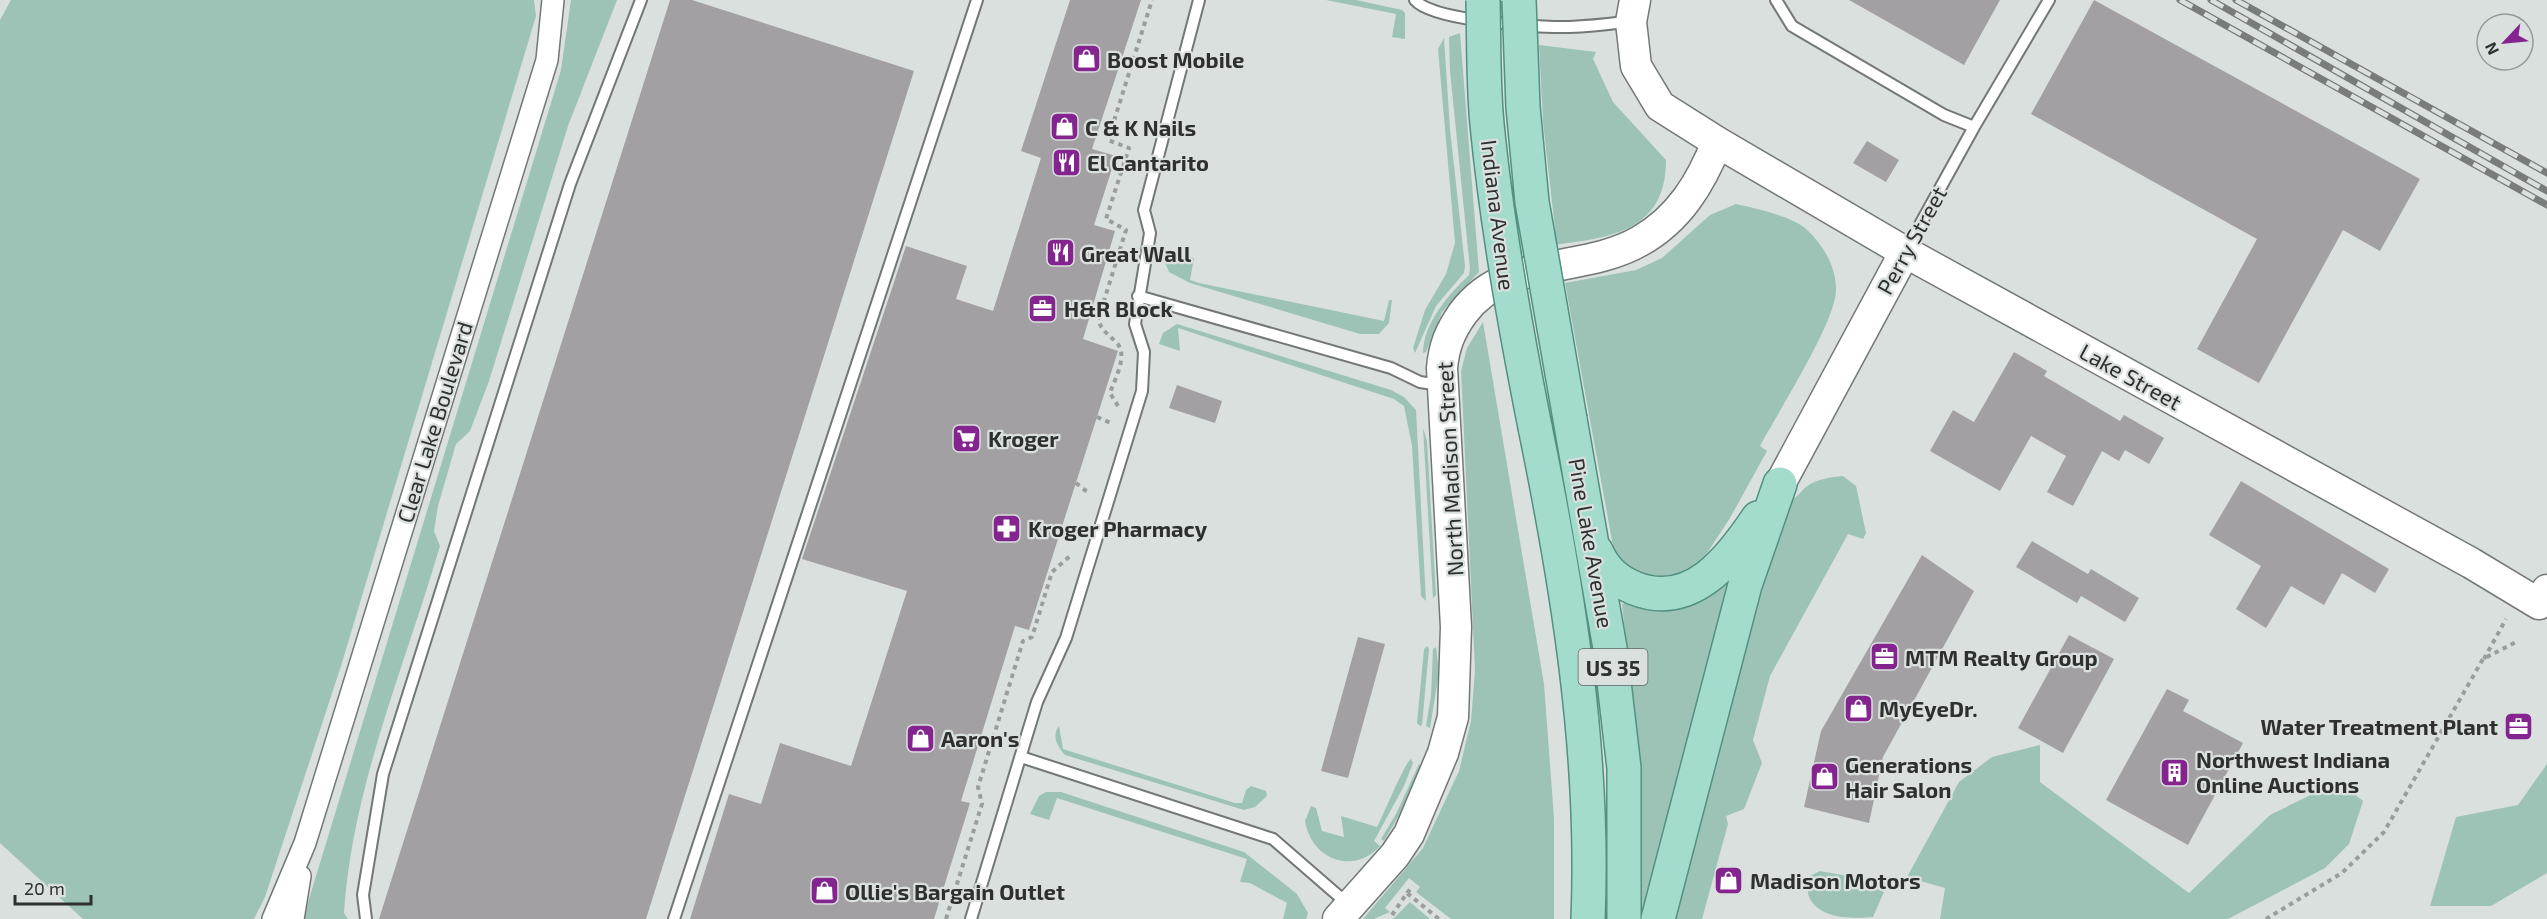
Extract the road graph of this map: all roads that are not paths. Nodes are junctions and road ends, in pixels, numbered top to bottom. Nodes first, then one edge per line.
1 (553, 0) edge
2 (641, 0) edge
3 (976, 0) edge
4 (1199, 0) edge
5 (1415, 0) edge
6 (1483, 0) edge
7 (1519, 0) edge
8 (1776, 0) edge
9 (2049, 0) edge
10 (1633, 11) edge
11 (1974, 127) junction
12 (1717, 142) junction
13 (1905, 252) junction
14 (1138, 296) junction
15 (1443, 386) junction
16 (1570, 419) joint
17 (1535, 427) joint
18 (1780, 484) junction
19 (1595, 550) junction
20 (2544, 600) edge
21 (1021, 757) junction
22 (305, 843) junction
23 (1344, 912) edge
24 (273, 919) edge
25 (293, 919) edge
26 (366, 919) edge
27 (674, 919) edge
28 (971, 919) edge
29 (1588, 919) edge
30 (1624, 919) edge
31 (1658, 919) edge

1 - 22 street, Clear Lake Boulevard
2 - 26 lane
3 - 27 lane
4 - 14 lane
5 - 10 lane
6 - 17 main road, Indiana Avenue / US 35, bridge
7 - 16 main road, Indiana Avenue / US 35, bridge
8 - 11 lane
9 - 11 lane, Perry Street
10 - 12 street, Lake Street
11 - 13 lane, Perry Street
12 - 13 street, Lake Street
12 - 15 street, North Madison Street
13 - 18 street, Perry Street
13 - 20 street, Lake Street
14 - 15 lane
14 - 21 lane
15 - 23 street, North Madison Street
16 - 19 main road, Pine Lake Avenue / US 35
17 - 29 main road, Pine Lake Avenue / US 35
18 - 19 main road
18 - 31 main road
19 - 30 main road, Pine Lake Avenue / US 35
21 - 23 lane
21 - 28 lane
22 - 24 street, Clear Lake Boulevard
22 - 25 street, Clear Lake Boulevard

